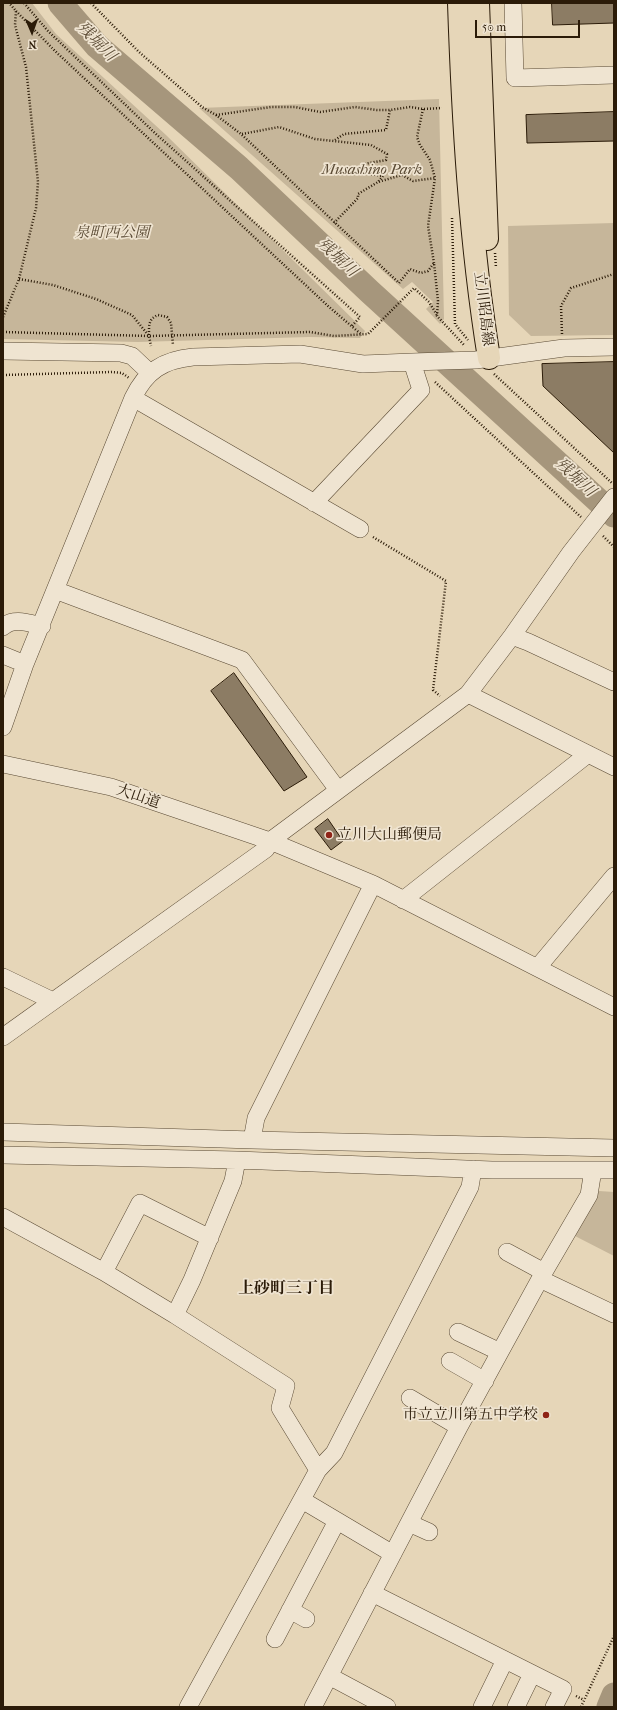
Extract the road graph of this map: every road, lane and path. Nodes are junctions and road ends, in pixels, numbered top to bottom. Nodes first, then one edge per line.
1 (9, 3) edge
2 (24, 3) edge
3 (90, 3) edge
4 (459, 3) edge
5 (478, 3) edge
6 (513, 3) edge
7 (16, 11) junction
8 (614, 75) edge
9 (442, 108) dead end
10 (423, 109) junction
11 (390, 110) junction
12 (216, 115) junction
13 (241, 134) junction
14 (335, 140) junction
15 (435, 178) junction
16 (378, 182) junction
17 (334, 223) junction
18 (434, 263) junction
19 (614, 274) edge
20 (19, 279) junction
21 (437, 316) junction
22 (3, 317) edge
23 (455, 324) dead end
24 (352, 326) junction
25 (3, 332) edge
26 (173, 335) junction
27 (362, 335) junction
28 (149, 336) junction
29 (562, 338) dead end
30 (470, 344) dead end
31 (173, 345) dead end
32 (151, 346) dead end
33 (614, 347) edge
34 (3, 351) edge
35 (481, 360) junction
36 (416, 362) junction
37 (150, 373) junction
38 (3, 375) edge
39 (129, 378) dead end
40 (438, 383) dead end
41 (133, 398) junction
42 (614, 485) edge
43 (614, 497) edge
44 (314, 503) junction
45 (593, 526) junction
46 (360, 529) joint
47 (614, 547) edge
48 (56, 590) junction
49 (42, 626) junction
50 (3, 627) edge
51 (512, 636) junction
52 (3, 655) edge
53 (25, 664) junction
54 (614, 682) edge
55 (468, 694) junction
56 (452, 705) junction
57 (3, 727) edge
58 (588, 754) junction
59 (3, 764) edge
60 (614, 767) edge
61 (338, 790) junction
62 (270, 841) junction
63 (614, 876) edge
64 (373, 884) junction
65 (404, 900) junction
66 (538, 967) junction
67 (3, 978) edge
68 (53, 1001) junction
69 (614, 1007) edge
70 (3, 1036) edge
71 (3, 1132) edge
72 (252, 1140) junction
73 (506, 1146) junction
74 (614, 1148) edge
75 (3, 1155) edge
76 (237, 1160) junction
77 (473, 1169) junction
78 (492, 1170) junction
79 (593, 1170) junction
80 (614, 1170) edge
81 (3, 1217) edge
82 (210, 1238) junction
83 (507, 1252) dead end
84 (104, 1272) junction
85 (542, 1276) junction
86 (614, 1314) edge
87 (175, 1315) junction
88 (458, 1332) dead end
89 (500, 1352) junction
90 (450, 1361) dead end
91 (484, 1381) junction
92 (410, 1398) dead end
93 (459, 1427) junction
94 (318, 1470) junction
95 (302, 1500) junction
96 (336, 1521) junction
97 (409, 1523) junction
98 (429, 1532) dead end
99 (393, 1554) junction
100 (372, 1593) junction
101 (290, 1610) junction
102 (306, 1619) dead end
103 (614, 1636) edge
104 (275, 1639) dead end
105 (505, 1660) junction
106 (532, 1674) junction
107 (329, 1676) junction
108 (188, 1707) edge
109 (313, 1707) edge
110 (387, 1707) edge
111 (482, 1707) edge
112 (516, 1707) edge
113 (554, 1707) edge
114 (581, 1707) edge

1 - 7 path
2 - 24 path
3 - 12 path
4 - 35 main road, 立川昭島線
5 - 35 main road, 立川昭島線
6 - 8 street
7 - 20 path
7 - 24 path
9 - 10 path
10 - 11 path
10 - 15 path
11 - 12 path
11 - 14 path
12 - 13 path
13 - 14 path
13 - 17 path
14 - 16 path
15 - 16 path
15 - 18 path
16 - 17 path
17 - 18 path
18 - 21 path
19 - 29 path
20 - 22 path
20 - 28 path
21 - 27 path
21 - 35 path
23 - 30 path
24 - 27 path
25 - 28 path
26 - 27 path
26 - 28 path
26 - 28 path
26 - 31 path
28 - 32 path
33 - 35 street
34 - 37 street
35 - 36 street
35 - 42 path
36 - 37 street
36 - 44 street
37 - 41 street
38 - 39 path
40 - 45 path
41 - 44 street
41 - 48 street
43 - 45 street
44 - 46 street
45 - 47 path
45 - 51 street
46 - 56 path
48 - 49 street
48 - 61 street
49 - 50 street
49 - 53 street
51 - 54 street
51 - 55 street
52 - 53 street
53 - 57 street
55 - 56 street
55 - 58 street
56 - 61 street
58 - 60 street
58 - 65 street
59 - 62 street, 大山道
61 - 62 street
62 - 64 street, 大山道
62 - 68 street
63 - 66 street
64 - 65 street, 大山道
64 - 72 street
65 - 66 street, 大山道
66 - 69 street, 大山道
67 - 68 street
68 - 70 street
71 - 72 street
72 - 73 street
73 - 74 street
73 - 78 street
75 - 76 street
76 - 77 street
76 - 82 street
77 - 78 street
77 - 94 street
78 - 79 street
79 - 80 street
79 - 85 street
81 - 84 street
82 - 84 street
82 - 87 street
83 - 85 street
84 - 87 street
85 - 86 street
85 - 89 street
87 - 94 street
88 - 89 street
89 - 91 street
90 - 91 street
91 - 93 street
92 - 93 street
93 - 97 street
94 - 95 street
95 - 96 street
95 - 108 street
96 - 99 street
96 - 101 street
97 - 98 street
97 - 99 street
99 - 100 street
100 - 105 street
100 - 107 street
101 - 102 street
101 - 104 street
103 - 114 path
105 - 106 street
105 - 111 street
106 - 112 street
106 - 113 street
107 - 109 street
107 - 110 street

